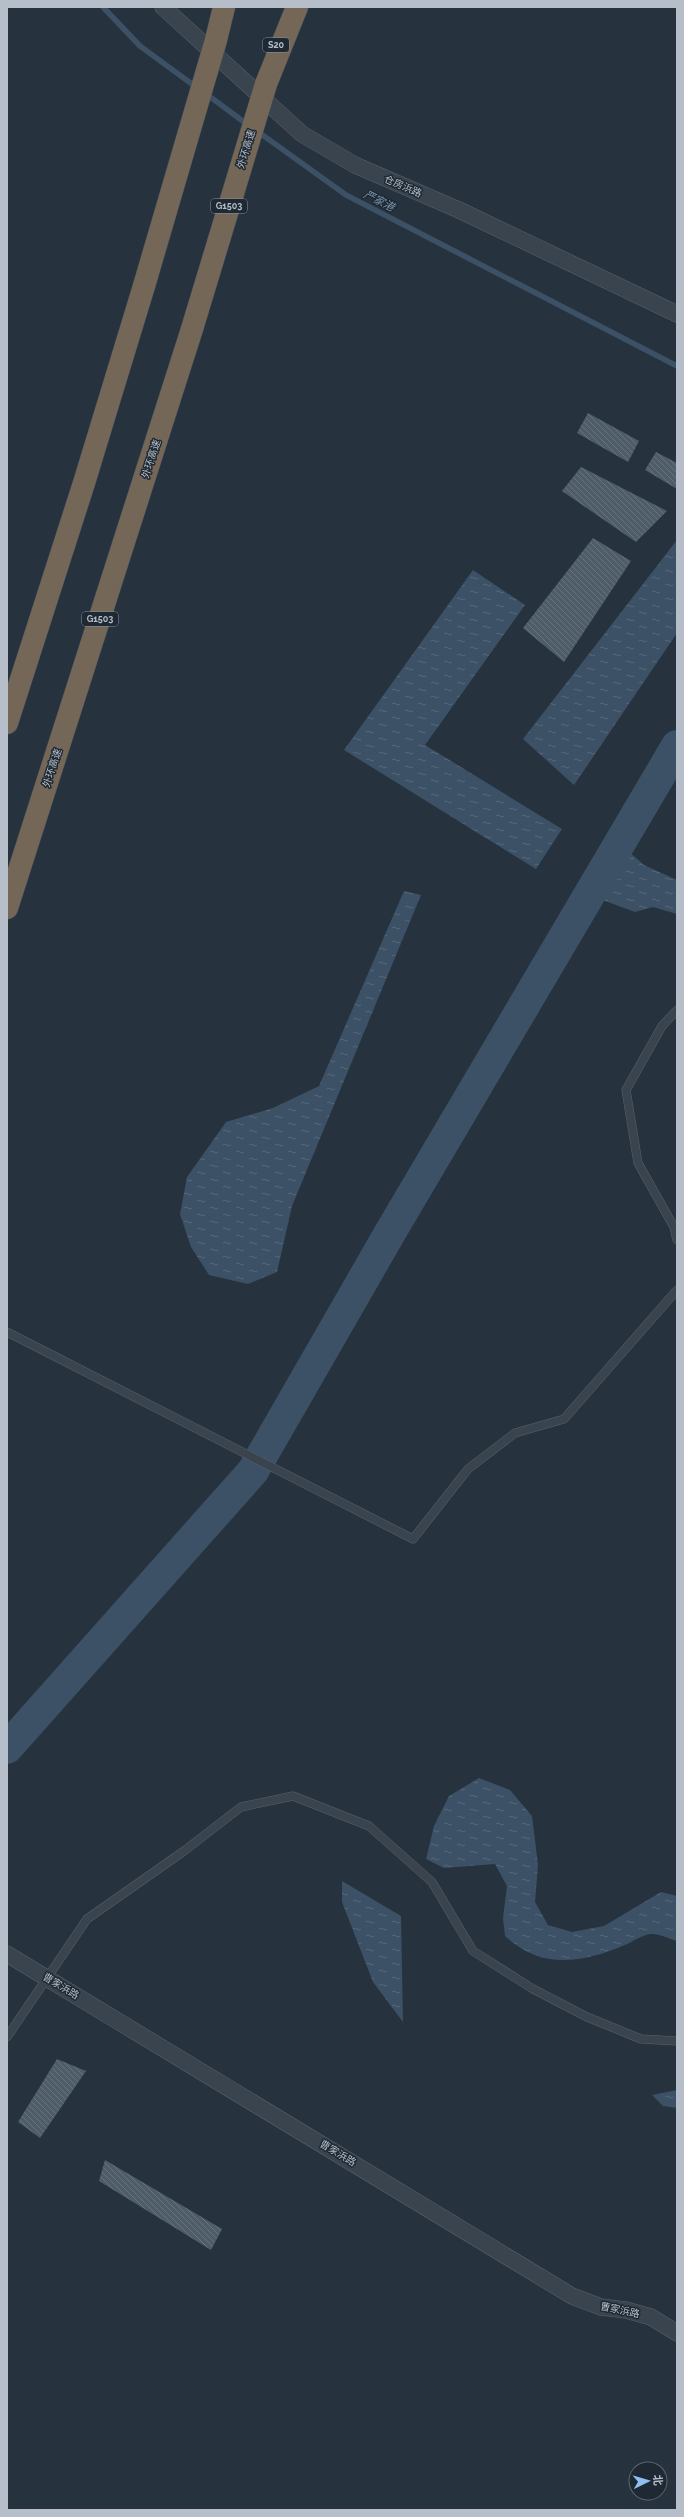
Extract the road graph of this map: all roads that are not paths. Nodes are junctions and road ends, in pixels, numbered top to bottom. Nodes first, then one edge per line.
1 (164, 7) edge
2 (223, 7) edge
3 (285, 7) edge
4 (297, 7) edge
5 (266, 84) junction
6 (677, 314) edge
7 (7, 723) edge
8 (7, 908) edge
9 (677, 1010) edge
10 (677, 1240) edge
11 (677, 1290) edge
12 (7, 1332) edge
13 (7, 1954) edge
14 (47, 1978) junction
15 (7, 2037) edge
16 (677, 2041) edge
17 (677, 2333) edge

1 - 6 street, 仓房浜路
2 - 7 highway, bridge
3 - 5 highway, 外环高速 / S20
4 - 5 highway
5 - 8 highway, 外环高速 / G1503, bridge
9 - 10 lane
11 - 12 lane
13 - 14 street, 曹家浜路
14 - 15 lane
14 - 16 lane
14 - 17 street, 曹家浜路

